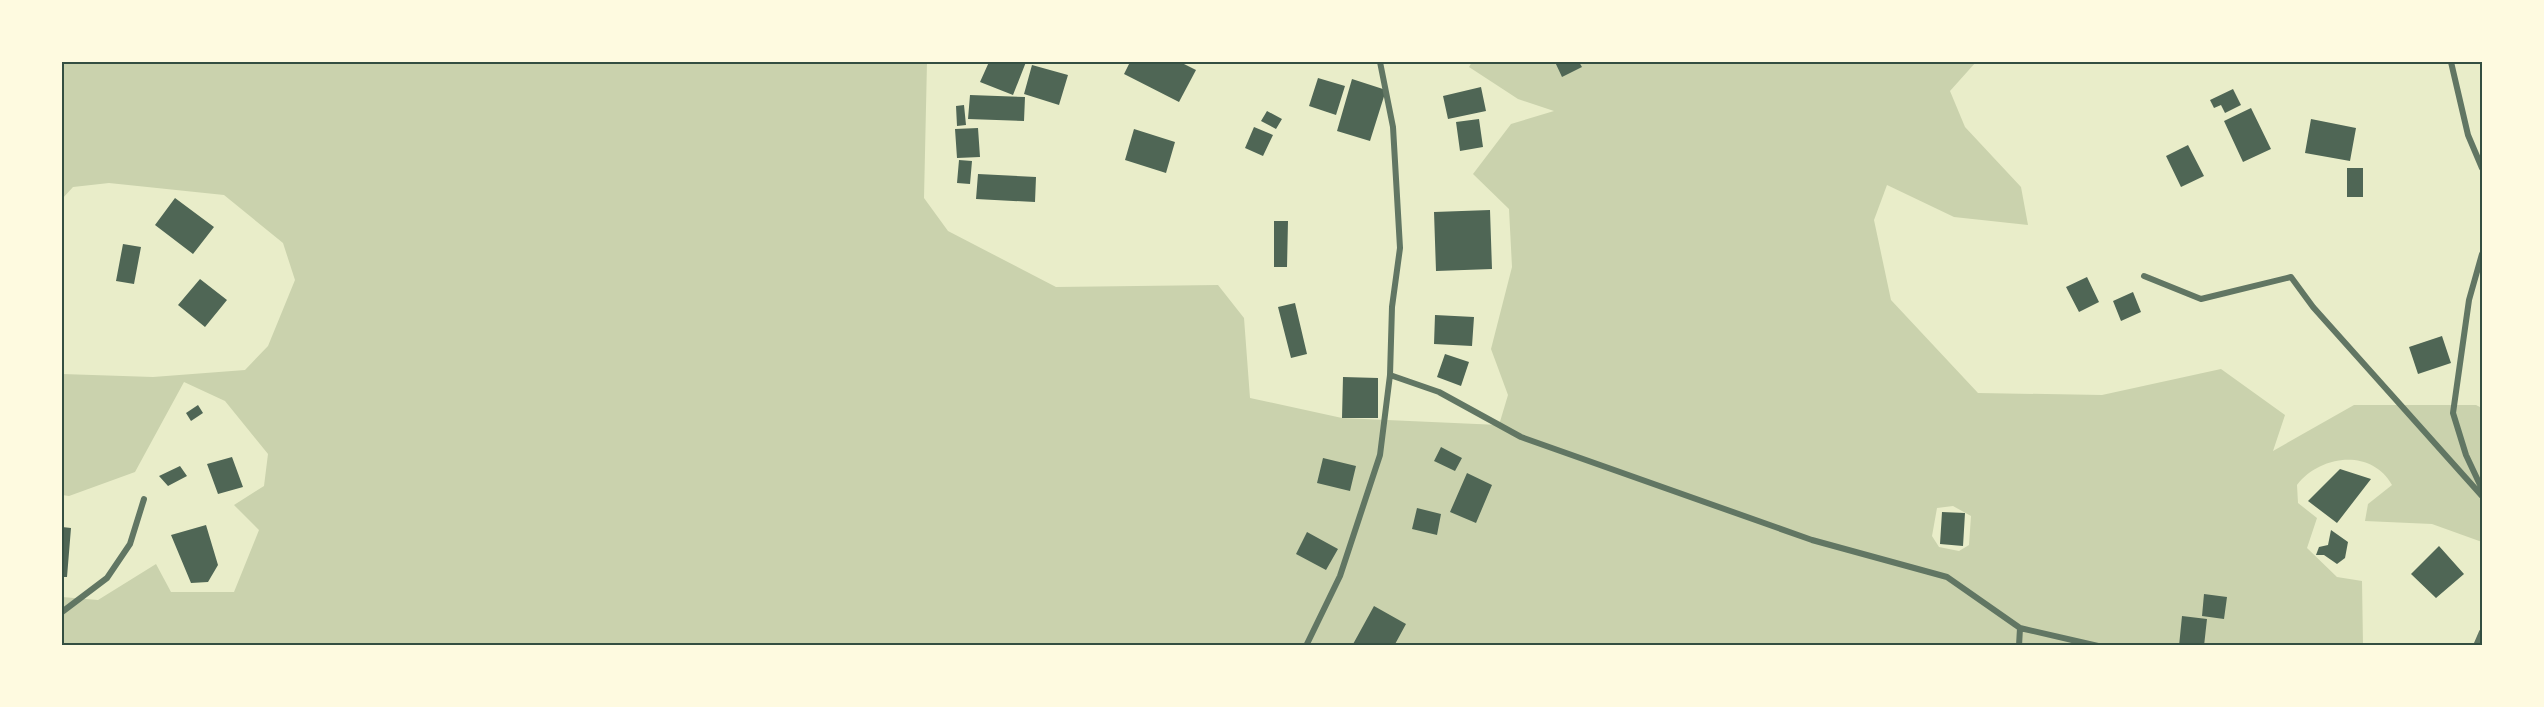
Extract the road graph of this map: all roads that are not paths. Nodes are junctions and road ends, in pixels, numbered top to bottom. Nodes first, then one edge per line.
1 (1380, 62) edge
2 (2451, 62) edge
3 (2482, 168) edge
4 (2482, 254) edge
5 (2144, 276) dead end
6 (1390, 375) junction
7 (2482, 489) edge
8 (2482, 496) edge
9 (144, 499) dead end
10 (62, 612) edge
11 (2020, 628) junction
12 (2482, 632) edge
13 (2479, 641) edge
14 (1306, 645) edge
15 (2019, 645) edge
16 (2098, 645) edge

1 - 6 street
2 - 3 street
4 - 7 street
5 - 8 street
6 - 11 street
6 - 14 street
9 - 10 street
11 - 15 street
11 - 16 street
12 - 13 street

